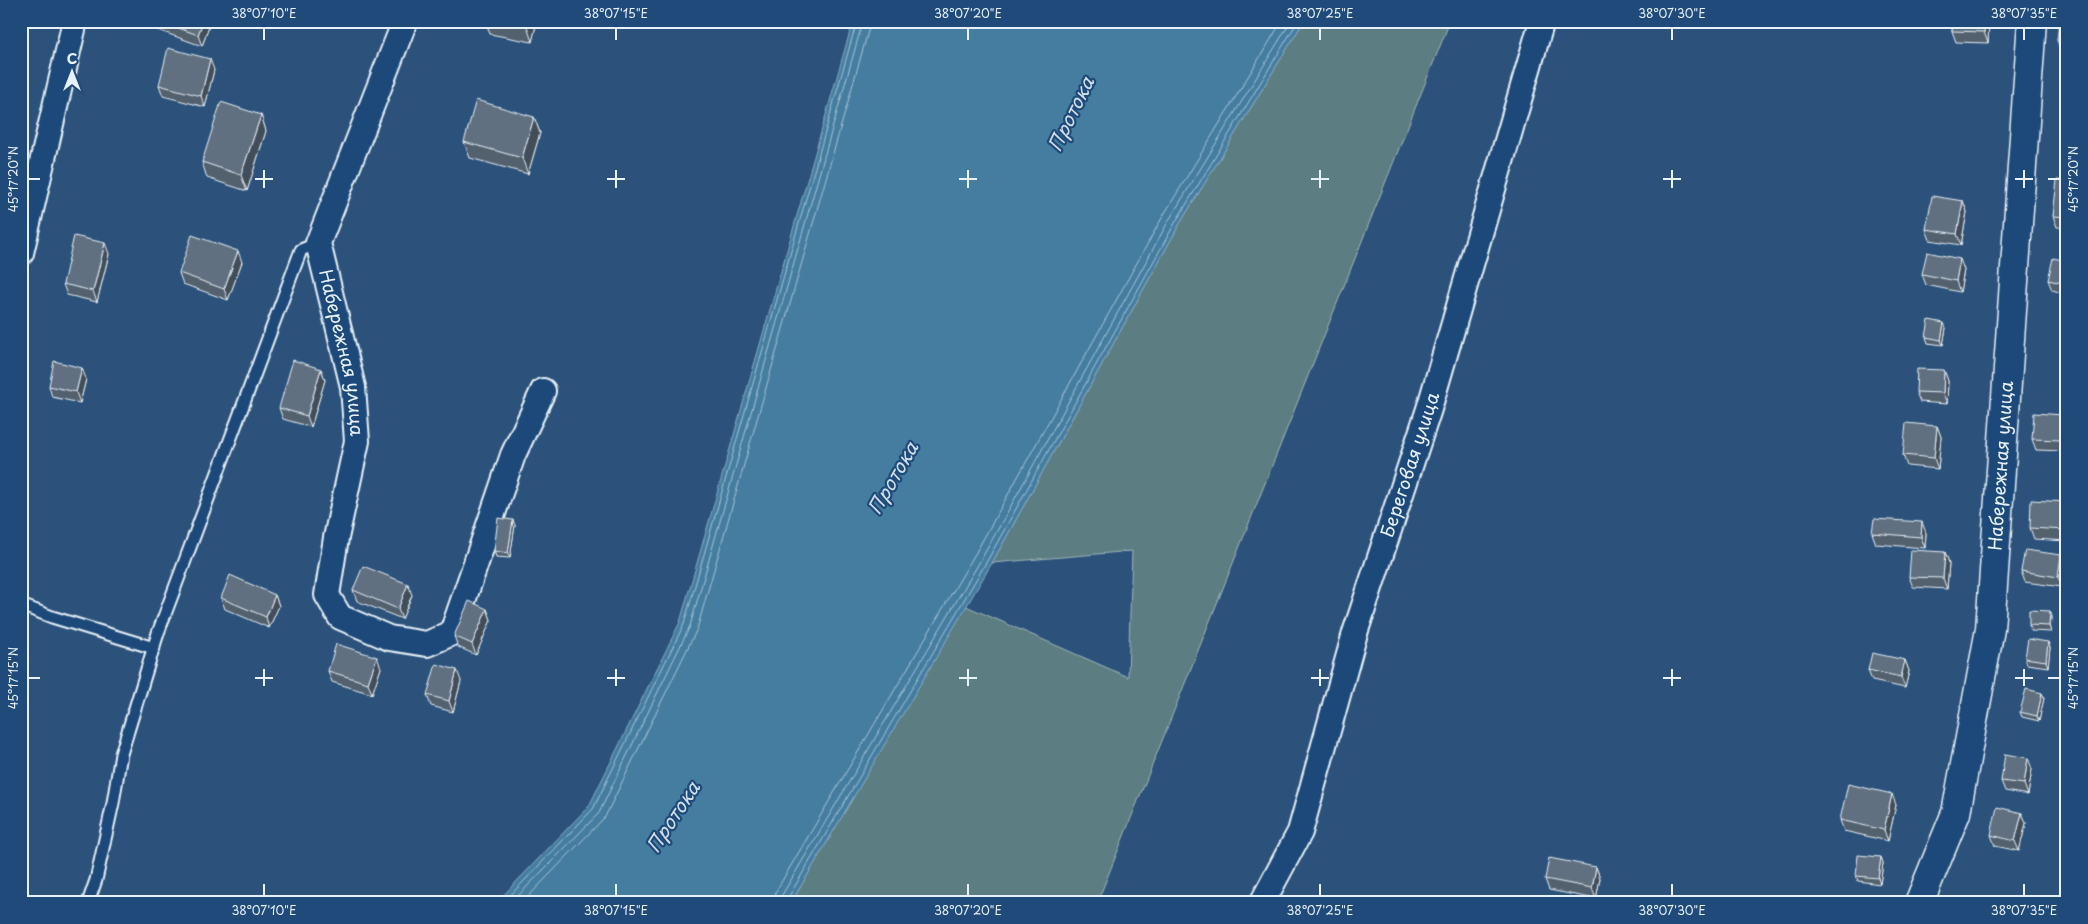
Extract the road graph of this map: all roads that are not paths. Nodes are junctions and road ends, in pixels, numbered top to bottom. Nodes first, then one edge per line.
1 (75, 21) edge
2 (405, 21) edge
3 (1542, 21) edge
4 (2032, 21) edge
5 (318, 243) junction
6 (21, 253) edge
7 (543, 391) dead end
8 (21, 606) edge
9 (154, 648) junction
10 (88, 903) edge
11 (1262, 903) edge
12 (1919, 903) edge

1 - 6 street
2 - 5 street, Набережная улица
3 - 11 street, Береговая улица
4 - 12 street, Набережная улица
5 - 7 street, Набережная улица
5 - 9 lane
8 - 9 lane
9 - 10 lane

